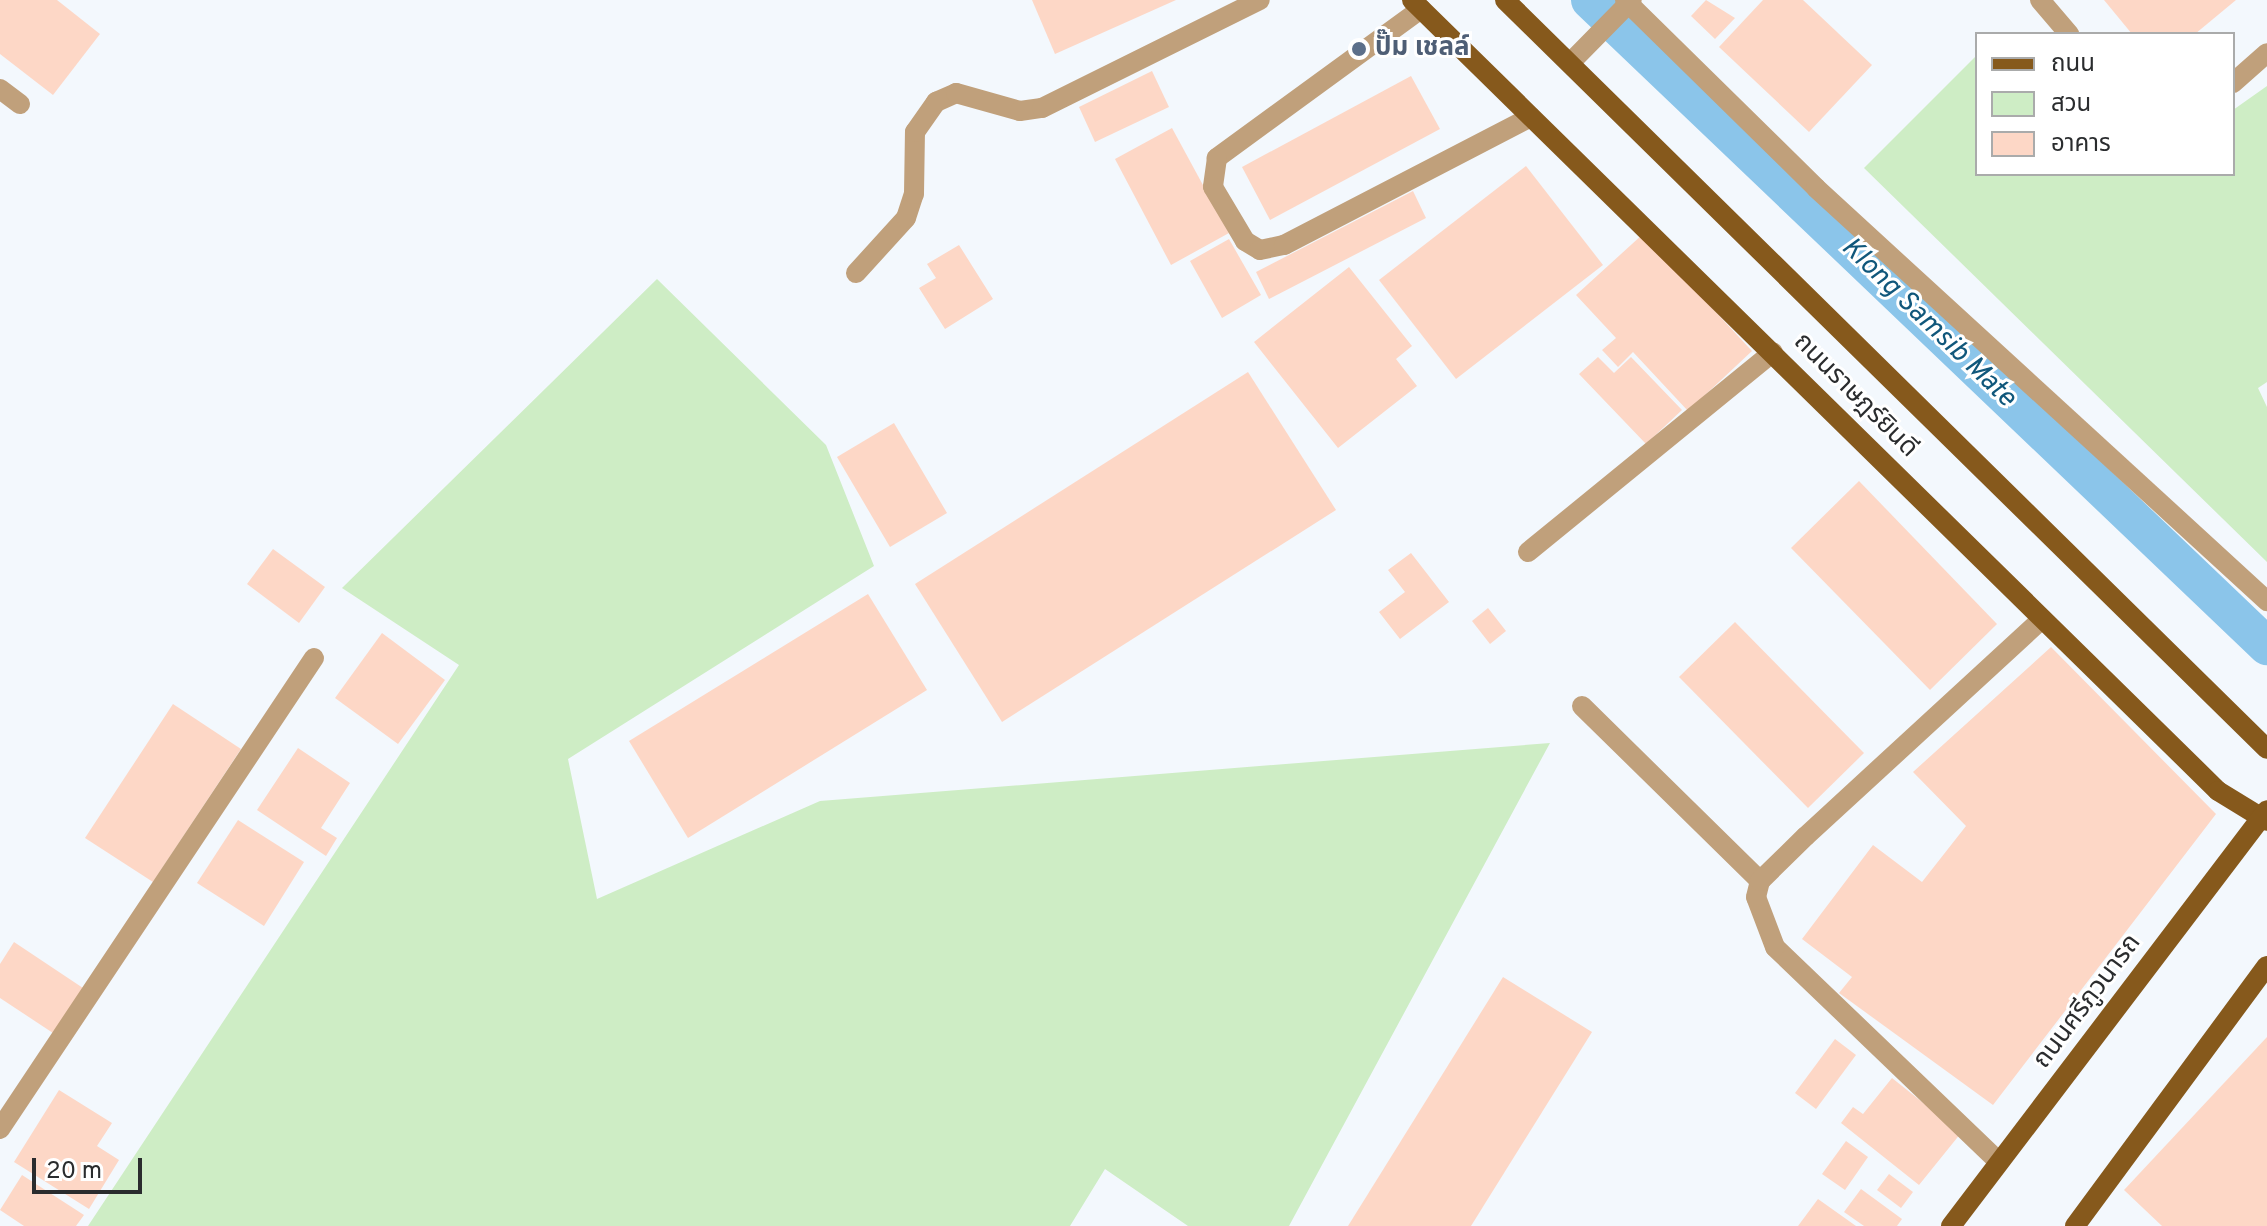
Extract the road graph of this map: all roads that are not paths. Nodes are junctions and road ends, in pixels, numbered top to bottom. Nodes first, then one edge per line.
1 (1260, 0) edge
2 (1505, 0) edge
3 (2040, 0) edge
4 (1628, 1) edge
5 (1416, 4) edge
6 (2067, 32) edge
7 (2267, 53) edge
8 (1577, 55) junction
9 (2235, 81) edge
10 (0, 89) edge
11 (20, 104) dead end
12 (1531, 117) junction
13 (856, 273) dead end
14 (1773, 352) junction
15 (1528, 552) dead end
16 (2267, 601) edge
17 (2042, 619) junction
18 (314, 658) dead end
19 (1582, 706) dead end
20 (2267, 749) edge
21 (2265, 816) edge
22 (1760, 881) junction
23 (2267, 966) edge
24 (0, 1129) edge
25 (1999, 1162) junction
26 (1951, 1226) edge
27 (2075, 1226) edge

1 - 13 street
2 - 8 main road, ถนนราษฎร์ยินดี
3 - 6 street
4 - 8 street
4 - 16 street
5 - 12 main road, ถนนราษฎร์ยินดี
5 - 12 street
7 - 9 street
8 - 20 main road, ถนนราษฎร์ยินดี
10 - 11 street
12 - 14 main road, ถนนราษฎร์ยินดี
14 - 15 street
14 - 17 main road, ถนนราษฎร์ยินดี
17 - 21 main road, ถนนราษฎร์ยินดี
17 - 22 street
18 - 24 street
19 - 22 street
21 - 25 main road, ถนนศรีภูวนารถ
22 - 25 street
23 - 27 main road
25 - 26 main road, ถนนศรีภูวนารถ

